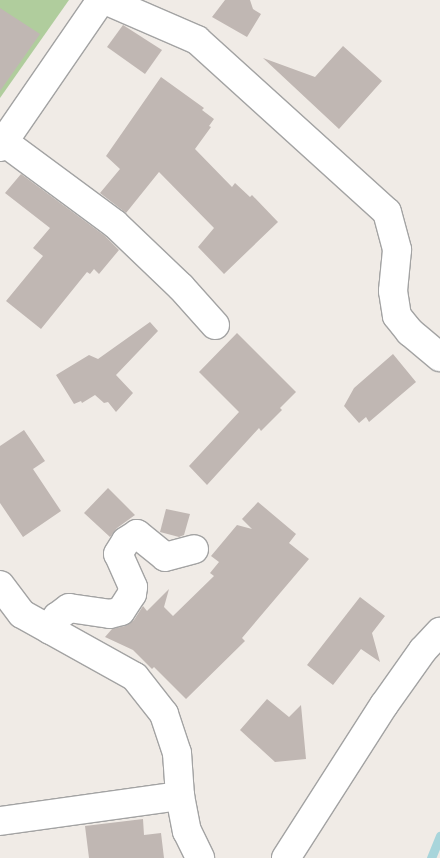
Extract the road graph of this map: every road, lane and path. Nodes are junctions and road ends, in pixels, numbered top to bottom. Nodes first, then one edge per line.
1 (103, 0) edge
2 (1, 142) edge
3 (215, 325) dead end
4 (440, 357) edge
5 (194, 549) dead end
6 (0, 585) edge
7 (50, 630) junction
8 (440, 632) edge
9 (180, 796) junction
10 (0, 821) edge
11 (200, 858) edge
12 (286, 858) edge

1 - 2 street
1 - 4 street
2 - 3 street
5 - 7 street
6 - 7 street
7 - 9 street
8 - 12 street
9 - 10 street
9 - 11 street

